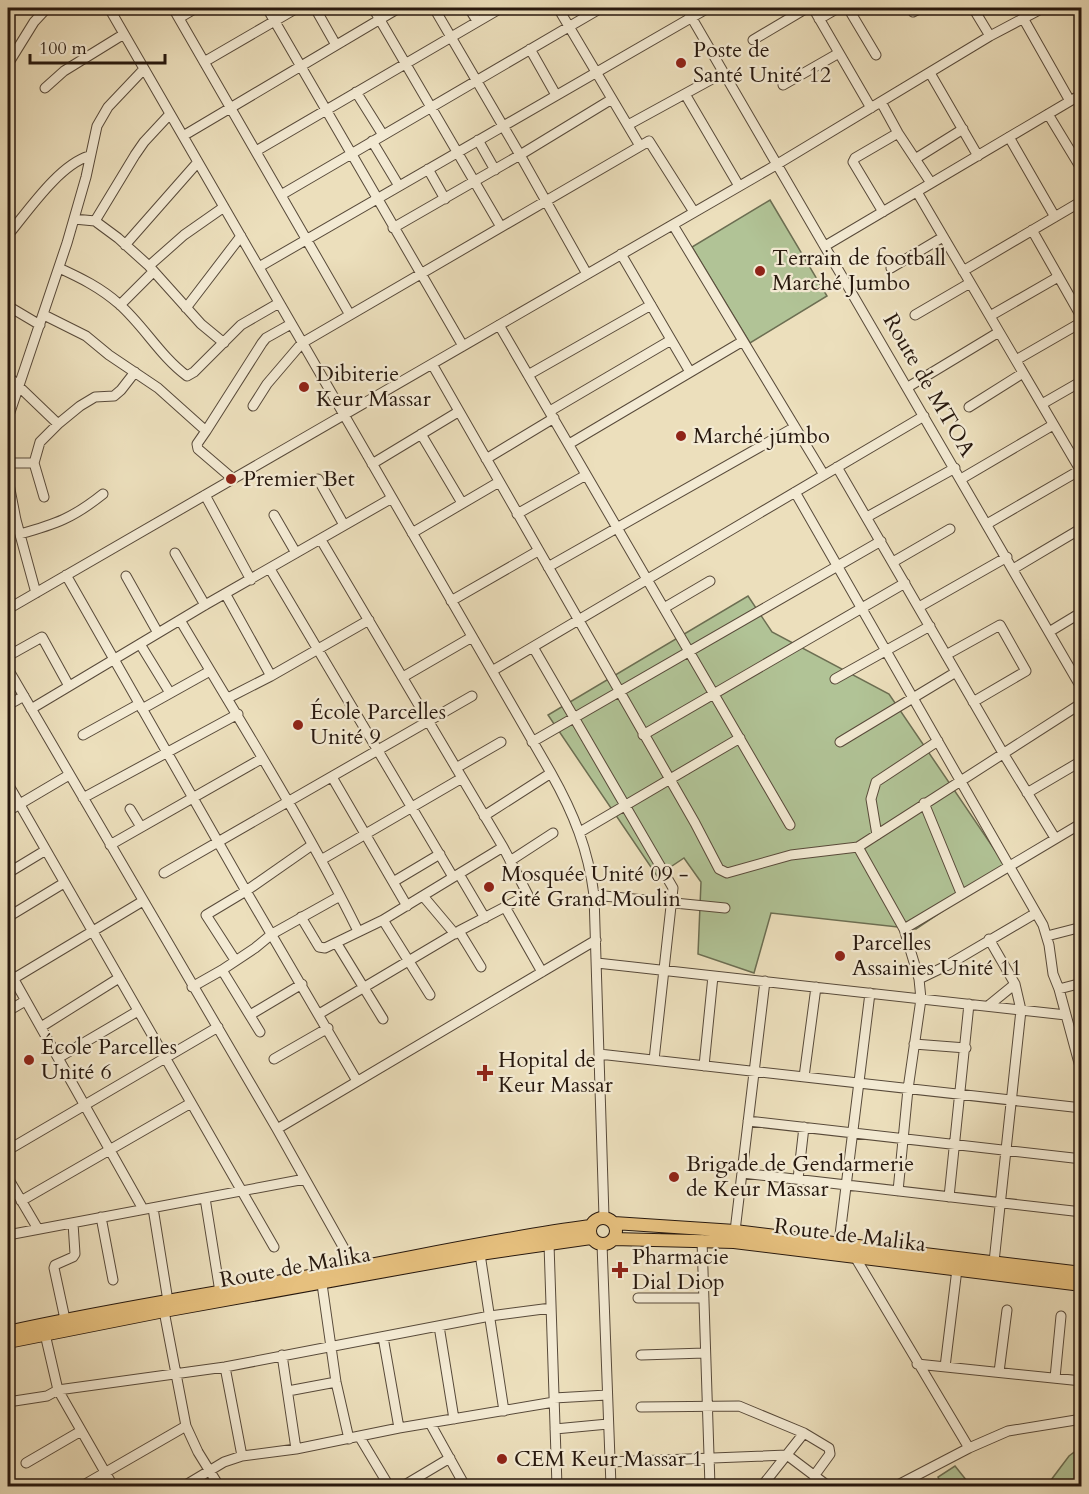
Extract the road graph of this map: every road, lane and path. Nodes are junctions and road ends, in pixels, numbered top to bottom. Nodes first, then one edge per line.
1 (47, 8) edge
2 (109, 8) edge
3 (173, 8) edge
4 (196, 8) edge
5 (267, 8) edge
6 (297, 8) edge
7 (315, 8) edge
8 (374, 8) edge
9 (399, 8) edge
10 (434, 8) edge
11 (469, 8) edge
12 (501, 8) edge
13 (558, 8) edge
14 (601, 8) edge
15 (686, 8) edge
16 (708, 8) edge
17 (807, 8) edge
18 (813, 8) edge
19 (838, 8) edge
20 (848, 8) edge
21 (911, 8) edge
22 (921, 8) edge
23 (973, 8) edge
24 (1042, 8) edge
25 (1079, 8) edge
26 (1082, 12) edge
27 (692, 17) junction
28 (179, 18) junction
29 (1023, 18) junction
30 (380, 19) junction
31 (819, 19) junction
32 (274, 21) junction
33 (477, 21) junction
34 (569, 26) junction
35 (124, 34) junction
36 (990, 36) junction
37 (450, 37) junction
38 (753, 40) dead end
39 (336, 45) junction
40 (530, 49) junction
41 (839, 53) junction
42 (876, 55) dead end
43 (9, 59) edge
44 (204, 62) junction
45 (406, 63) junction
46 (300, 66) junction
47 (144, 69) junction
48 (596, 72) junction
49 (723, 73) junction
50 (930, 73) junction
51 (476, 81) junction
52 (783, 85) dead end
53 (45, 88) dead end
54 (356, 92) junction
55 (685, 94) junction
56 (1082, 94) edge
57 (556, 95) junction
58 (612, 99) junction
59 (1070, 101) junction
60 (881, 102) junction
61 (431, 107) junction
62 (231, 108) junction
63 (871, 108) junction
64 (326, 110) junction
65 (170, 114) junction
66 (1048, 114) junction
67 (628, 125) junction
68 (503, 126) junction
69 (963, 129) junction
70 (898, 133) junction
71 (383, 135) junction
72 (183, 136) junction
73 (1009, 137) junction
74 (478, 140) junction
75 (372, 141) junction
76 (640, 146) junction
77 (256, 151) junction
78 (457, 152) junction
79 (351, 154) junction
80 (520, 155) junction
81 (89, 156) junction
82 (978, 156) junction
83 (915, 159) junction
84 (198, 162) junction
85 (776, 165) junction
86 (428, 169) junction
87 (495, 170) junction
88 (1082, 170) edge
89 (475, 182) junction
90 (931, 183) junction
91 (399, 186) junction
92 (739, 186) junction
93 (917, 192) junction
94 (281, 195) junction
95 (445, 198) junction
96 (377, 199) junction
97 (546, 201) junction
98 (1082, 201) edge
99 (224, 207) junction
100 (694, 212) junction
101 (883, 212) junction
102 (1055, 217) junction
103 (74, 219) junction
104 (95, 221) junction
105 (673, 225) junction
106 (501, 227) junction
107 (393, 228) junction
108 (1032, 230) junction
109 (8, 235) edge
110 (241, 236) junction
111 (943, 237) junction
112 (307, 239) junction
113 (125, 245) junction
114 (825, 246) junction
115 (621, 254) junction
116 (259, 267) junction
117 (59, 268) junction
118 (891, 268) dead end
119 (151, 269) junction
120 (963, 271) junction
121 (420, 274) junction
122 (587, 274) junction
123 (1058, 277) junction
124 (970, 283) junction
125 (279, 303) junction
126 (120, 305) junction
127 (651, 305) junction
128 (8, 306) edge
129 (186, 308) junction
130 (44, 315) junction
131 (350, 315) junction
132 (915, 315) dead end
133 (990, 316) junction
134 (1082, 320) edge
135 (291, 324) junction
136 (40, 325) junction
137 (499, 325) junction
138 (999, 332) junction
139 (671, 340) junction
140 (743, 341) junction
141 (224, 343) junction
142 (302, 343) junction
143 (463, 345) junction
144 (1016, 360) junction
145 (432, 364) junction
146 (135, 372) junction
147 (690, 372) junction
148 (1023, 373) junction
149 (528, 375) junction
150 (8, 376) edge
151 (1082, 381) edge
152 (17, 386) junction
153 (908, 387) junction
154 (1041, 404) junction
155 (254, 406) dead end
156 (969, 407) dead end
157 (458, 412) junction
158 (344, 415) junction
159 (552, 415) junction
160 (924, 416) junction
161 (8, 418) edge
162 (58, 424) junction
163 (1053, 425) junction
164 (795, 427) junction
165 (206, 431) junction
166 (421, 434) junction
167 (568, 444) junction
168 (486, 459) junction
169 (8, 463) edge
170 (34, 463) junction
171 (372, 464) junction
172 (837, 467) junction
173 (955, 468) junction
174 (1081, 470) edge
175 (586, 475) junction
176 (824, 475) junction
177 (8, 479) edge
178 (233, 479) junction
179 (318, 479) dead end
180 (961, 479) junction
181 (499, 482) junction
182 (795, 492) junction
183 (103, 494) dead end
184 (205, 495) junction
185 (44, 497) dead end
186 (392, 498) junction
187 (462, 503) junction
188 (517, 514) junction
189 (274, 515) dead end
190 (867, 517) junction
191 (12, 521) edge
192 (987, 524) junction
193 (344, 525) junction
194 (617, 528) junction
195 (1082, 528) edge
196 (950, 529) dead end
197 (412, 533) junction
198 (20, 534) junction
199 (321, 540) junction
200 (881, 541) junction
201 (538, 551) junction
202 (175, 553) dead end
203 (296, 553) junction
204 (1007, 557) junction
205 (893, 562) junction
206 (837, 566) junction
207 (548, 567) junction
208 (270, 569) junction
209 (1013, 569) junction
210 (66, 575) junction
211 (126, 576) dead end
212 (647, 579) junction
213 (251, 580) junction
214 (710, 581) dead end
215 (905, 583) junction
216 (36, 593) junction
217 (226, 595) junction
218 (451, 601) junction
219 (205, 605) junction
220 (919, 607) junction
221 (664, 608) junction
222 (862, 608) junction
223 (8, 609) edge
224 (1082, 612) edge
225 (180, 620) junction
226 (369, 620) junction
227 (578, 621) junction
228 (930, 626) junction
229 (1048, 632) junction
230 (158, 633) junction
231 (472, 637) junction
232 (140, 644) junction
233 (533, 647) junction
234 (317, 649) junction
235 (689, 651) junction
236 (887, 652) junction
237 (946, 655) junction
238 (8, 656) edge
239 (114, 659) junction
240 (8, 669) edge
241 (210, 671) junction
242 (492, 671) junction
243 (956, 672) junction
244 (271, 676) junction
245 (403, 677) junction
246 (835, 679) dead end
247 (69, 686) junction
248 (1082, 689) edge
249 (619, 692) junction
250 (170, 693) junction
251 (714, 694) junction
252 (24, 696) junction
253 (472, 696) dead end
254 (913, 697) junction
255 (228, 698) junction
256 (973, 702) junction
257 (1082, 703) edge
258 (8, 705) edge
259 (140, 707) junction
260 (31, 709) junction
261 (238, 714) junction
262 (574, 718) junction
263 (429, 721) junction
264 (83, 735) dead end
265 (643, 735) junction
266 (740, 738) junction
267 (938, 741) junction
268 (501, 742) dead end
269 (532, 742) junction
270 (840, 742) dead end
271 (378, 751) junction
272 (167, 752) junction
273 (1003, 753) junction
274 (261, 759) junction
275 (1078, 763) dead end
276 (456, 768) junction
277 (551, 773) junction
278 (69, 775) junction
279 (332, 777) junction
280 (462, 778) junction
281 (669, 780) junction
282 (961, 780) junction
283 (8, 784) edge
284 (1027, 793) junction
285 (194, 797) junction
286 (83, 798) junction
287 (287, 803) junction
288 (924, 803) junction
289 (19, 804) junction
290 (625, 806) junction
291 (412, 807) junction
292 (130, 809) dead end
293 (8, 810) edge
294 (484, 816) junction
295 (1082, 823) edge
296 (790, 825) dead end
297 (141, 827) junction
298 (580, 832) junction
299 (554, 833) dead end
300 (366, 834) junction
301 (877, 835) junction
302 (1055, 838) junction
303 (220, 842) junction
304 (110, 845) junction
305 (312, 845) junction
306 (502, 847) junction
307 (858, 847) junction
308 (46, 850) junction
309 (440, 854) junction
310 (321, 860) junction
311 (510, 861) junction
312 (1009, 865) junction
313 (8, 873) edge
314 (165, 873) dead end
315 (456, 875) junction
316 (393, 882) junction
317 (64, 883) junction
318 (246, 891) junction
319 (961, 893) junction
320 (594, 895) junction
321 (340, 896) junction
322 (423, 896) junction
323 (143, 901) junction
324 (671, 903) junction
325 (407, 906) junction
326 (506, 907) junction
327 (725, 908) dead end
328 (1036, 913) junction
329 (301, 916) junction
330 (8, 917) edge
331 (485, 918) junction
332 (383, 920) junction
333 (1082, 927) edge
334 (904, 929) junction
335 (92, 931) junction
336 (358, 931) junction
337 (457, 932) junction
338 (272, 934) junction
339 (1047, 936) junction
340 (989, 939) junction
341 (596, 940) junction
342 (337, 944) junction
343 (235, 960) junction
344 (410, 960) junction
345 (597, 963) junction
346 (481, 968) dead end
347 (8, 969) edge
348 (222, 970) junction
349 (664, 970) junction
350 (542, 972) junction
351 (713, 976) junction
352 (119, 978) junction
353 (13, 979) junction
354 (919, 979) junction
355 (765, 981) junction
356 (1082, 983) edge
357 (302, 984) junction
358 (1015, 984) junction
359 (192, 987) junction
360 (364, 987) junction
361 (816, 987) junction
362 (1059, 989) junction
363 (870, 993) junction
364 (430, 995) dead end
365 (921, 999) junction
366 (25, 1001) junction
367 (969, 1004) junction
368 (988, 1006) junction
369 (1021, 1010) junction
370 (8, 1011) edge
371 (138, 1011) junction
372 (319, 1014) junction
373 (250, 1015) junction
374 (1066, 1015) junction
375 (383, 1019) dead end
376 (40, 1027) junction
377 (218, 1028) junction
378 (328, 1028) junction
379 (260, 1032) dead end
380 (1077, 1036) edge
381 (914, 1044) junction
382 (966, 1048) junction
383 (599, 1054) junction
384 (58, 1058) junction
385 (165, 1058) junction
386 (274, 1059) dead end
387 (654, 1060) junction
388 (705, 1066) junction
389 (754, 1071) junction
390 (1082, 1074) edge
391 (804, 1077) junction
392 (357, 1081) junction
393 (859, 1083) junction
394 (908, 1089) junction
395 (960, 1095) junction
396 (1012, 1100) junction
397 (191, 1103) junction
398 (85, 1106) junction
399 (1082, 1108) edge
400 (748, 1121) junction
401 (804, 1127) junction
402 (277, 1129) junction
403 (853, 1133) junction
404 (903, 1139) junction
405 (955, 1145) junction
406 (8, 1150) edge
407 (110, 1150) junction
408 (1006, 1151) junction
409 (1082, 1159) edge
410 (742, 1173) junction
411 (8, 1178) edge
412 (305, 1179) junction
413 (798, 1179) junction
414 (846, 1185) junction
415 (242, 1191) junction
416 (898, 1191) junction
417 (949, 1197) junction
418 (205, 1198) junction
419 (21, 1201) junction
420 (1000, 1203) junction
421 (148, 1208) junction
422 (1082, 1212) edge
423 (101, 1217) junction
424 (609, 1220) junction
425 (73, 1223) junction
426 (38, 1229) junction
427 (735, 1230) junction
428 (8, 1235) edge
429 (599, 1237) junction
430 (702, 1240) junction
431 (839, 1243) junction
432 (549, 1244) junction
433 (274, 1247) dead end
434 (480, 1254) junction
435 (855, 1257) junction
436 (994, 1262) junction
437 (355, 1268) junction
438 (957, 1269) junction
439 (1082, 1273) edge
440 (113, 1280) dead end
441 (322, 1284) junction
442 (1082, 1285) edge
443 (220, 1292) junction
444 (638, 1298) dead end
445 (704, 1298) junction
446 (166, 1306) junction
447 (551, 1308) junction
448 (1007, 1310) dead end
449 (490, 1316) junction
450 (1061, 1316) dead end
451 (65, 1319) junction
452 (439, 1326) junction
453 (45, 1334) junction
454 (383, 1337) junction
455 (8, 1341) edge
456 (330, 1346) junction
457 (705, 1353) junction
458 (282, 1355) junction
459 (641, 1355) dead end
460 (917, 1364) junction
461 (225, 1367) junction
462 (945, 1367) junction
463 (999, 1372) junction
464 (176, 1374) junction
465 (1055, 1378) junction
466 (1082, 1381) edge
467 (336, 1382) junction
468 (58, 1390) junction
469 (288, 1391) junction
470 (608, 1395) junction
471 (554, 1400) junction
472 (8, 1402) edge
473 (707, 1406) junction
474 (641, 1407) dead end
475 (504, 1411) junction
476 (454, 1419) junction
477 (1082, 1419) edge
478 (430, 1423) junction
479 (608, 1424) junction
480 (186, 1426) junction
481 (399, 1428) junction
482 (555, 1429) junction
483 (81, 1431) junction
484 (804, 1433) junction
485 (359, 1436) junction
486 (349, 1438) junction
487 (969, 1448) junction
488 (296, 1449) junction
489 (787, 1455) junction
490 (242, 1456) junction
491 (450, 1458) junction
492 (709, 1458) junction
493 (610, 1462) junction
494 (26, 1463) dead end
495 (210, 1471) junction
496 (105, 1473) junction
497 (814, 1476) junction
498 (82, 1486) edge
499 (113, 1486) edge
500 (184, 1486) edge
501 (219, 1486) edge
502 (389, 1486) edge
503 (403, 1486) edge
504 (465, 1486) edge
505 (557, 1486) edge
506 (611, 1486) edge
507 (710, 1486) edge
508 (762, 1486) edge
509 (828, 1486) edge
510 (896, 1486) edge

1 - 43 street
2 - 35 street
3 - 28 street
4 - 28 street
5 - 32 street
6 - 32 street
7 - 39 street
8 - 30 street
9 - 30 street
10 - 37 street
11 - 33 street
12 - 33 street
13 - 34 street
14 - 34 street
15 - 27 street, Route de MTOA
16 - 27 street
17 - 38 street
18 - 31 street
19 - 31 street
20 - 42 street
21 - 22 street
23 - 36 street
24 - 29 street
25 - 26 street
27 - 48 street
27 - 49 street, Route de MTOA
28 - 44 street
29 - 36 street
29 - 59 street
30 - 39 street
30 - 45 street
31 - 41 street
32 - 44 street
32 - 46 street
33 - 37 street
34 - 40 street
34 - 48 street
35 - 47 street
35 - 53 street
36 - 50 street
37 - 45 street
37 - 51 street
39 - 46 street
40 - 51 street
40 - 57 street
41 - 52 street
41 - 63 street
44 - 62 street
45 - 54 street
45 - 61 street
46 - 62 street
46 - 64 street
47 - 65 street
47 - 81 street
48 - 57 street
48 - 58 street
49 - 55 street
49 - 85 street, Route de MTOA
50 - 60 street
50 - 69 street
51 - 61 street
51 - 68 street
54 - 64 street
54 - 71 street
55 - 67 street
55 - 92 street
56 - 59 street
57 - 68 street
58 - 67 street
58 - 80 street
59 - 66 street
60 - 63 street
60 - 70 street
61 - 71 street
61 - 78 street
62 - 72 street
62 - 77 street
63 - 85 street
64 - 77 street
64 - 79 street
65 - 72 street
65 - 104 street
66 - 73 street
66 - 88 street
67 - 76 street
68 - 74 street
68 - 80 street
69 - 82 street
69 - 83 street
70 - 83 street
70 - 101 street
71 - 75 street
72 - 84 street
73 - 82 street
73 - 102 street
74 - 78 street
74 - 87 street
75 - 79 street
75 - 91 street
76 - 97 street
76 - 100 street
77 - 94 street
78 - 86 street
78 - 89 street
79 - 94 street
79 - 96 street
80 - 87 street
80 - 97 street
81 - 103 street
81 - 109 street
82 - 90 street
83 - 90 street
84 - 99 street
84 - 113 street
85 - 92 street
85 - 114 street, Route de MTOA
86 - 91 street
86 - 95 street
87 - 89 street
89 - 95 street
89 - 106 street
90 - 93 street
91 - 96 street
92 - 100 street
93 - 101 street
93 - 111 street
94 - 112 street
95 - 107 street
96 - 107 street
96 - 112 street
97 - 106 street
97 - 122 street
98 - 102 street
99 - 110 street
99 - 119 street
100 - 105 street
101 - 114 street
102 - 108 street
103 - 104 street
103 - 117 street
104 - 113 street
105 - 115 street
105 - 140 street
106 - 121 street
107 - 121 street
108 - 120 street
108 - 123 street
110 - 116 street
110 - 129 street
111 - 118 street
111 - 120 street
112 - 116 street
112 - 131 street
113 - 119 street
114 - 153 street, Route de MTOA
115 - 122 street
115 - 127 street
116 - 125 street
117 - 126 street
117 - 130 street
119 - 126 street
119 - 129 street
120 - 124 street
121 - 131 street
121 - 143 street
122 - 137 street
123 - 133 street
123 - 134 street
124 - 132 street
124 - 133 street
125 - 135 street
125 - 141 street
126 - 141 street
127 - 139 street
127 - 149 street
128 - 136 street
129 - 141 street
130 - 136 street
130 - 146 street
131 - 142 street
133 - 138 street
134 - 144 street
135 - 142 street
135 - 165 street
136 - 152 street
137 - 143 street
137 - 149 street
138 - 144 street
138 - 153 street
139 - 147 street
139 - 159 street
140 - 147 street
140 - 164 street
142 - 155 street
142 - 158 street
143 - 145 street
144 - 148 street
145 - 157 street
145 - 158 street
146 - 162 street
146 - 165 street
147 - 167 street
148 - 154 street
148 - 156 street
149 - 159 street
150 - 152 street
151 - 154 street
152 - 161 street
152 - 162 street
153 - 160 street, Route de MTOA
154 - 163 street
157 - 166 street
157 - 168 street
158 - 171 street
158 - 178 street
159 - 167 street
159 - 168 street
160 - 172 street
160 - 173 street, Route de MTOA
162 - 170 street
163 - 174 street
163 - 180 street
164 - 176 street
164 - 194 street
165 - 178 street
166 - 171 street
166 - 187 street
167 - 175 street
168 - 181 street
169 - 170 street
170 - 185 street
171 - 186 street
172 - 176 street
172 - 190 street
173 - 180 street, Route de MTOA
173 - 190 street
174 - 192 street
175 - 188 street
175 - 194 street
176 - 182 street
177 - 191 street
178 - 184 street
179 - 193 street
180 - 192 street, Route de MTOA
181 - 187 street
181 - 188 street
182 - 206 street
182 - 212 street
183 - 198 street
184 - 210 street
184 - 213 street
186 - 193 street
186 - 197 street
187 - 197 street
188 - 201 street
189 - 203 street
190 - 200 street
191 - 198 street
192 - 204 street, Route de MTOA
193 - 199 street
194 - 207 street
194 - 212 street
195 - 209 street
196 - 205 street
197 - 218 street
198 - 216 street
199 - 203 street
199 - 226 street
200 - 205 street
200 - 206 street
201 - 207 street
201 - 218 street
202 - 219 street
203 - 208 street
204 - 209 street, Route de MTOA
204 - 220 street
205 - 215 street
206 - 222 street
206 - 235 street
207 - 227 street
208 - 213 street
208 - 234 street
209 - 229 street, Route de MTOA
210 - 216 street
210 - 239 street
211 - 230 street
212 - 221 street
212 - 227 street
213 - 217 street
214 - 221 street
215 - 220 street
215 - 222 street
216 - 223 street
217 - 219 street
217 - 244 street
218 - 231 street
219 - 225 street
220 - 228 street
221 - 235 street
222 - 236 street
222 - 251 street
224 - 229 street
225 - 230 street
225 - 241 street
226 - 234 street
226 - 245 street
227 - 233 street
227 - 249 street
228 - 236 street
228 - 237 street
229 - 248 street, Route de MTOA
230 - 232 street
231 - 242 street
231 - 245 street
232 - 239 street
232 - 250 street
233 - 242 street
233 - 262 street
234 - 244 street
234 - 271 street
235 - 249 street
235 - 251 street
236 - 246 street
236 - 254 street
237 - 243 street
237 - 256 street
238 - 247 street
239 - 247 street
239 - 259 street
240 - 252 street
241 - 250 street
241 - 255 street
242 - 269 street
243 - 254 street
243 - 256 street
244 - 255 street
245 - 263 street
247 - 260 street
249 - 262 street
249 - 265 street
250 - 259 street
251 - 265 street
251 - 266 street
252 - 258 street
252 - 260 street
253 - 263 street
254 - 267 street
254 - 270 street
255 - 261 street
256 - 273 street
257 - 273 street
259 - 264 street
259 - 272 street
260 - 278 street
261 - 272 street
261 - 274 street
262 - 269 street
262 - 290 street
263 - 271 street
263 - 276 street
265 - 281 street
266 - 281 street
266 - 296 street
267 - 282 street
267 - 301 street
268 - 276 street
269 - 277 street
271 - 279 street
271 - 291 street
272 - 285 street
272 - 286 street
273 - 282 street
273 - 284 street
274 - 285 street
274 - 287 street
275 - 284 street
276 - 280 street
277 - 294 street
277 - 298 street
278 - 286 street
278 - 289 street
279 - 287 street
279 - 300 street
280 - 291 street
280 - 294 street
281 - 290 street
281 - 307 street
282 - 288 street
282 - 312 street
283 - 289 street
284 - 302 street
285 - 297 street
285 - 303 street
286 - 304 street
287 - 303 street
287 - 305 street
288 - 301 street
288 - 319 street
289 - 293 street
289 - 308 street
290 - 298 street
290 - 324 street
291 - 300 street
291 - 309 street
292 - 297 street
294 - 306 street
295 - 302 street
297 - 304 street
298 - 320 street
299 - 311 street
300 - 310 street
300 - 316 street
301 - 307 street
302 - 312 street
303 - 314 street
303 - 318 street
304 - 323 street
305 - 310 street
305 - 318 street
306 - 311 street
306 - 315 street
307 - 334 street
308 - 313 street
308 - 317 street
309 - 315 street
309 - 316 street
310 - 321 street
311 - 326 street
312 - 319 street
312 - 328 street
315 - 322 street
315 - 331 street
316 - 325 street
317 - 330 street
317 - 335 street
318 - 338 street
318 - 343 street
319 - 334 street
320 - 324 street
320 - 341 street
321 - 329 street
321 - 336 street
322 - 325 street
322 - 337 street
323 - 335 street
323 - 359 street
324 - 327 street
324 - 349 street
325 - 332 street
326 - 331 street
326 - 350 street
328 - 339 street
328 - 340 street
329 - 338 street
329 - 342 street
331 - 337 street
332 - 336 street
332 - 344 street
333 - 339 street
334 - 354 street
335 - 352 street
335 - 353 street
336 - 342 street
337 - 344 street
337 - 346 street
338 - 343 street
338 - 357 street
339 - 362 street
340 - 354 street
340 - 358 street
341 - 345 street
341 - 350 street
342 - 360 street
343 - 348 street
344 - 360 street
344 - 364 street
345 - 349 street
345 - 383 street
347 - 353 street
348 - 359 street
348 - 373 street
349 - 351 street
349 - 387 street
350 - 392 street
351 - 355 street
351 - 388 street
352 - 371 street
352 - 376 street
353 - 366 street
354 - 365 street
355 - 361 street
355 - 389 street
356 - 362 street
357 - 372 street
357 - 373 street
358 - 368 street
358 - 369 street
359 - 377 street
360 - 372 street
360 - 375 street
361 - 363 street
361 - 391 street
362 - 374 street
363 - 365 street
363 - 393 street
365 - 367 street
365 - 381 street
366 - 370 street
366 - 376 street
367 - 368 street
367 - 382 street
368 - 369 street
369 - 374 street
369 - 396 street
371 - 384 street
371 - 385 street
372 - 378 street
373 - 379 street
374 - 380 street
376 - 384 street
377 - 385 street
377 - 402 street
378 - 386 street
378 - 392 street
380 - 390 street
381 - 382 street
381 - 394 street
382 - 395 street
383 - 387 street
383 - 424 street
384 - 398 street
385 - 397 street
385 - 398 street
387 - 388 street
388 - 389 street
389 - 391 street
389 - 400 street
391 - 393 street
392 - 402 street
393 - 394 street
393 - 403 street
394 - 395 street
394 - 404 street
395 - 396 street
395 - 405 street
396 - 399 street
396 - 408 street
397 - 407 street
397 - 415 street
398 - 406 street
398 - 407 street
400 - 401 street
400 - 410 street
401 - 403 street
401 - 413 street
402 - 412 street
403 - 404 street
403 - 414 street
404 - 405 street
404 - 416 street
405 - 408 street
405 - 417 street
407 - 419 street
407 - 421 street
408 - 409 street
408 - 420 street
410 - 413 street
410 - 427 street
411 - 419 street
412 - 415 street
412 - 437 street
413 - 414 street
414 - 416 street
414 - 431 street
415 - 418 street
415 - 433 street
416 - 417 street
417 - 420 street
418 - 421 street
418 - 443 street
419 - 426 street
420 - 422 street
420 - 436 street
421 - 423 street
421 - 446 street
423 - 425 street
423 - 440 street
424 - 427 main road, Route de Malika
424 - 429 main road
424 - 429 main road
425 - 426 street
425 - 451 street
426 - 428 street
427 - 431 main road, Route de Malika
429 - 430 main road, Route de Malika
429 - 432 main road, Route de Malika
429 - 437 main road, Route de Malika
429 - 470 street
430 - 435 main road, Route de Malika
430 - 445 street
431 - 436 main road, Route de Malika
432 - 434 main road, Route de Malika
432 - 447 street
434 - 441 main road, Route de Malika
434 - 449 street
435 - 438 main road, Route de Malika
435 - 460 street
436 - 439 main road, Route de Malika
437 - 443 main road, Route de Malika
438 - 442 main road, Route de Malika
438 - 462 street
441 - 446 main road, Route de Malika
441 - 456 street
443 - 446 main road, Route de Malika
444 - 445 street
445 - 457 street
446 - 451 main road, Route de Malika
446 - 453 main road, Route de Malika
446 - 464 street
447 - 449 street
447 - 471 street
448 - 463 street
449 - 452 street
449 - 475 street
450 - 465 street
451 - 455 main road, Route de Malika
452 - 454 street
452 - 476 street
453 - 455 main road, Route de Malika
453 - 468 street
454 - 456 street
454 - 481 street
456 - 458 street
456 - 467 street
457 - 459 street
457 - 473 street
458 - 461 street
458 - 469 street
460 - 462 street
460 - 487 street
461 - 464 street
461 - 490 street
462 - 463 street
463 - 465 street
464 - 468 street
464 - 480 street
465 - 466 street
467 - 469 street
467 - 486 street
468 - 472 street
468 - 483 street
469 - 488 street
470 - 471 street
470 - 479 street
471 - 475 street
471 - 482 street
473 - 474 street
473 - 484 street
473 - 492 street
475 - 476 street
476 - 478 street
477 - 487 street
478 - 481 street
478 - 491 street
479 - 482 street
479 - 493 street
480 - 495 street
480 - 496 street
481 - 485 street
482 - 505 street
483 - 494 street
483 - 496 street
484 - 489 street
484 - 497 street
485 - 486 street
485 - 502 street
486 - 488 street
487 - 510 street
488 - 490 street
489 - 492 street
489 - 497 street
489 - 508 street
490 - 495 street
491 - 503 street
491 - 504 street
492 - 493 street
492 - 507 street
493 - 506 street
495 - 500 street
495 - 501 street
496 - 498 street
496 - 499 street
497 - 509 street

